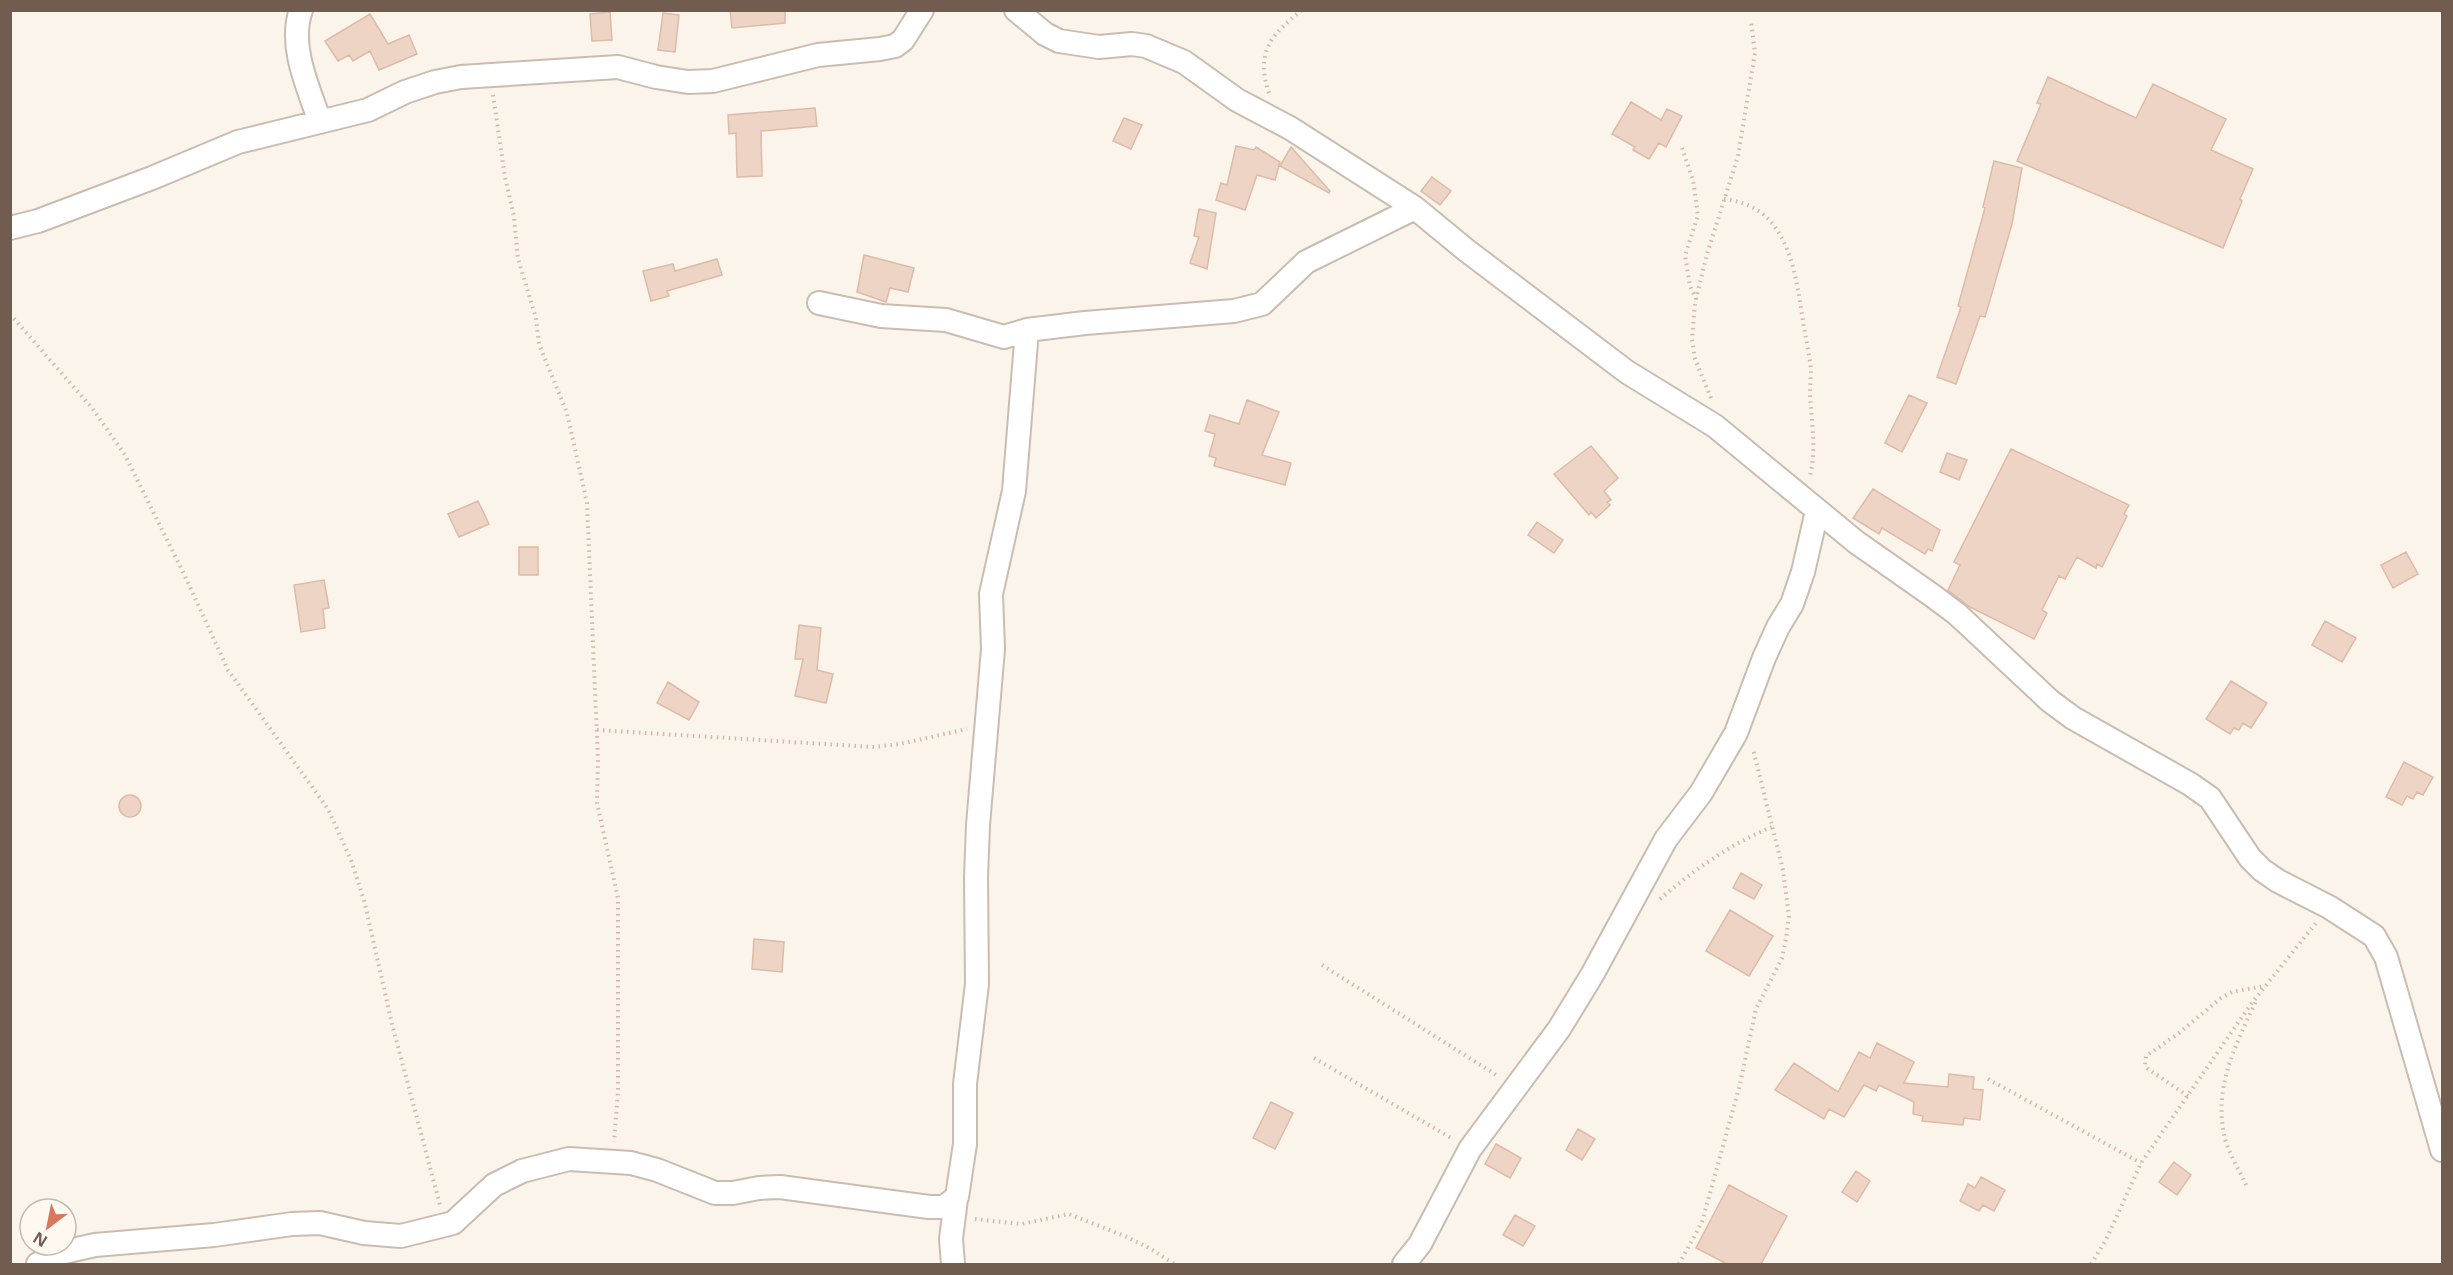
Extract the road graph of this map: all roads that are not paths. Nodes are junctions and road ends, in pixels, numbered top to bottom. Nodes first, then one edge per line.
1 (301, 10) edge
2 (922, 10) edge
3 (1016, 10) edge
4 (320, 122) junction
5 (1415, 208) junction
6 (10, 228) edge
7 (819, 303) dead end
8 (1027, 330) junction
9 (1810, 505) junction
10 (2442, 1150) edge
11 (955, 1206) junction
12 (38, 1264) edge
13 (953, 1264) edge
14 (1404, 1264) edge

1 - 4 street
2 - 4 street
3 - 5 street
4 - 6 street
5 - 8 street
5 - 9 street
7 - 8 street
8 - 11 street
9 - 10 street
9 - 14 street
11 - 12 street
11 - 13 street

